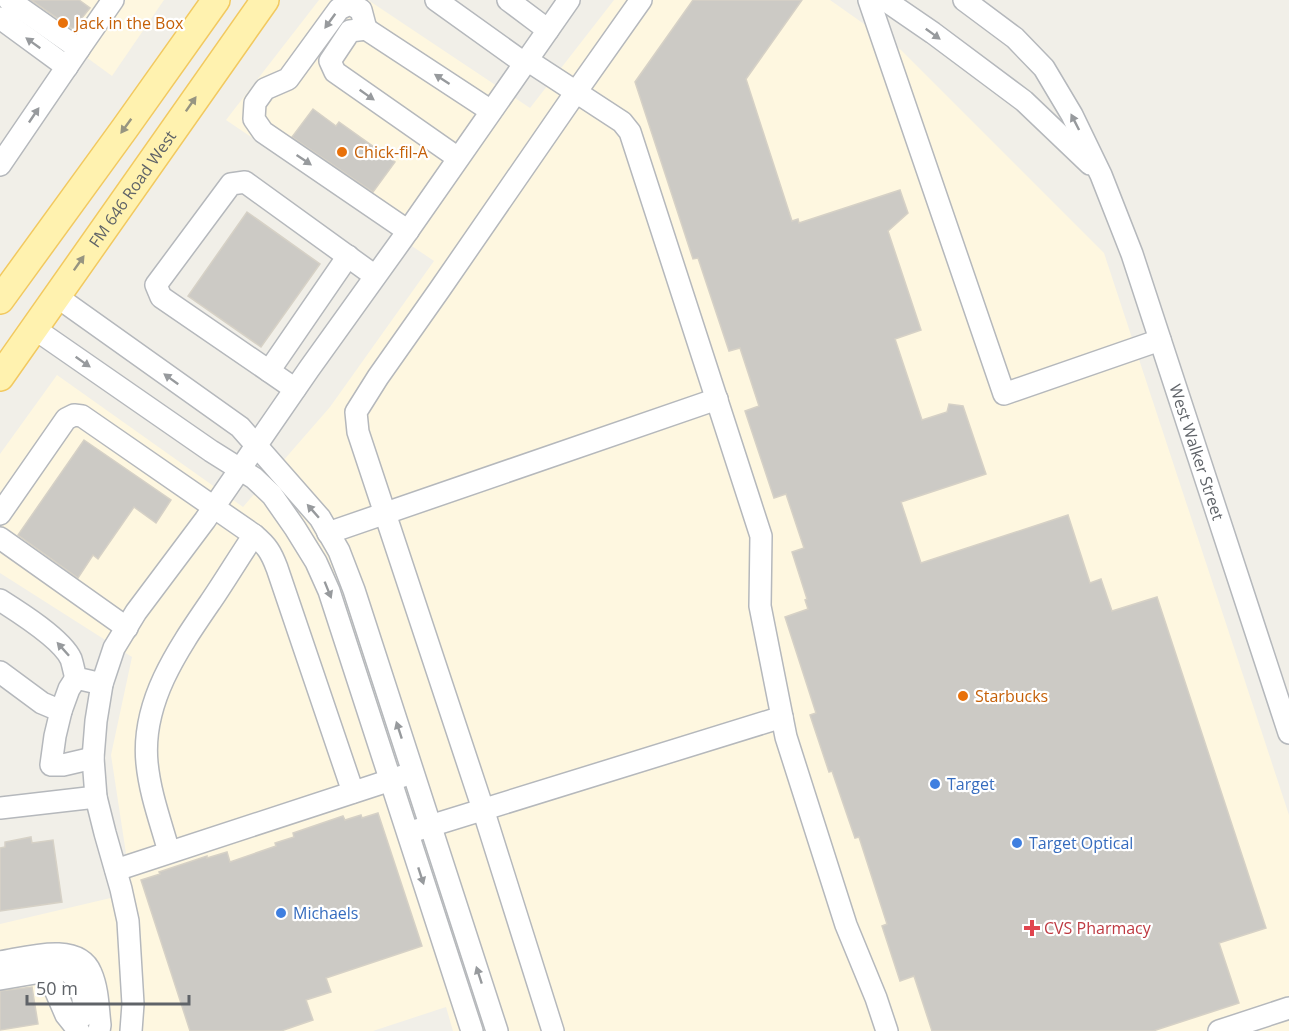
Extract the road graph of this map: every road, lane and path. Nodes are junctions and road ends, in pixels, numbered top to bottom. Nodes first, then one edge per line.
1 (9, 0) edge
2 (113, 0) edge
3 (216, 0) edge
4 (265, 0) edge
5 (436, 0) edge
6 (508, 0) edge
7 (568, 0) edge
8 (641, 0) edge
9 (869, 0) edge
10 (885, 0) edge
11 (964, 0) edge
12 (0, 18) edge
13 (366, 29) junction
14 (548, 30) junction
15 (79, 49) junction
16 (526, 62) junction
17 (67, 67) junction
18 (576, 92) junction
19 (491, 111) junction
20 (458, 158) junction
21 (1, 163) edge
22 (1101, 175) junction
23 (408, 231) junction
24 (348, 256) junction
25 (375, 276) junction
26 (5, 285) edge
27 (56, 296) junction
28 (34, 329) junction
29 (1160, 340) junction
30 (268, 371) junction
31 (0, 377) edge
32 (295, 389) junction
33 (717, 399) junction
34 (256, 446) junction
35 (240, 469) junction
36 (213, 508) junction
37 (385, 513) junction
38 (0, 514) edge
39 (328, 533) junction
40 (254, 536) junction
41 (0, 538) edge
42 (0, 600) edge
43 (127, 628) junction
44 (0, 672) edge
45 (76, 678) junction
46 (102, 684) junction
47 (61, 711) junction
48 (782, 717) junction
49 (1289, 733) edge
50 (93, 759) junction
51 (413, 773) junction
52 (390, 780) junction
53 (353, 792) junction
54 (96, 797) junction
55 (0, 808) edge
56 (483, 809) junction
57 (430, 826) junction
58 (407, 832) junction
59 (169, 852) junction
60 (116, 870) junction
61 (0, 962) edge
62 (0, 979) edge
63 (1289, 1008) edge
64 (80, 1031) edge
65 (99, 1031) edge
66 (131, 1031) edge
67 (472, 1031) edge
68 (497, 1031) edge
69 (553, 1031) edge
70 (887, 1031) edge
71 (1222, 1031) edge

1 - 15 street
2 - 15 street
3 -> 26 main road
27 -> 4 main road, FM 646 Road West
5 - 16 street
6 - 14 street
7 - 14 street
8 - 18 street
9 - 29 street
10 -> 22 street, West Walker Street
22 -> 11 street, West Walker Street
17 -> 12 street
19 -> 13 street
13 -> 20 street
13 -> 23 street
14 - 16 street
15 - 17 street
16 - 18 street
16 - 19 street
21 -> 17 street
18 - 33 street
18 - 37 street
19 - 20 street
20 - 23 street
22 - 29 street, West Walker Street
23 - 25 street
24 - 25 street
24 - 30 street
24 - 30 street
25 - 32 street
27 - 28 main road, FM 646 Road West
34 -> 27 street
28 - 31 main road, FM 646 Road West
28 -> 35 street
29 - 49 street, West Walker Street
30 - 32 street
32 - 34 street
33 - 37 street
33 - 48 street
34 - 35 street
39 -> 34 street
35 - 36 street
35 -> 52 street
36 - 38 street
36 - 40 street
36 - 43 street
37 - 39 street
37 - 56 street
51 -> 39 street
40 - 53 street
40 - 59 street
41 - 43 street
45 -> 42 street
43 - 46 street
44 - 47 street
45 - 46 street
45 - 47 street
46 - 50 street
47 - 50 street
48 - 56 street
48 - 70 street
50 - 54 street
51 - 52 street
51 - 57 street
52 - 53 street
52 - 58 street
53 - 59 street
54 - 55 street
54 - 60 street
56 - 57 street
56 - 69 street
57 - 58 street
68 -> 57 street
58 -> 67 street
59 - 60 street
60 - 66 street
61 - 65 street
62 - 64 street
63 - 71 street

